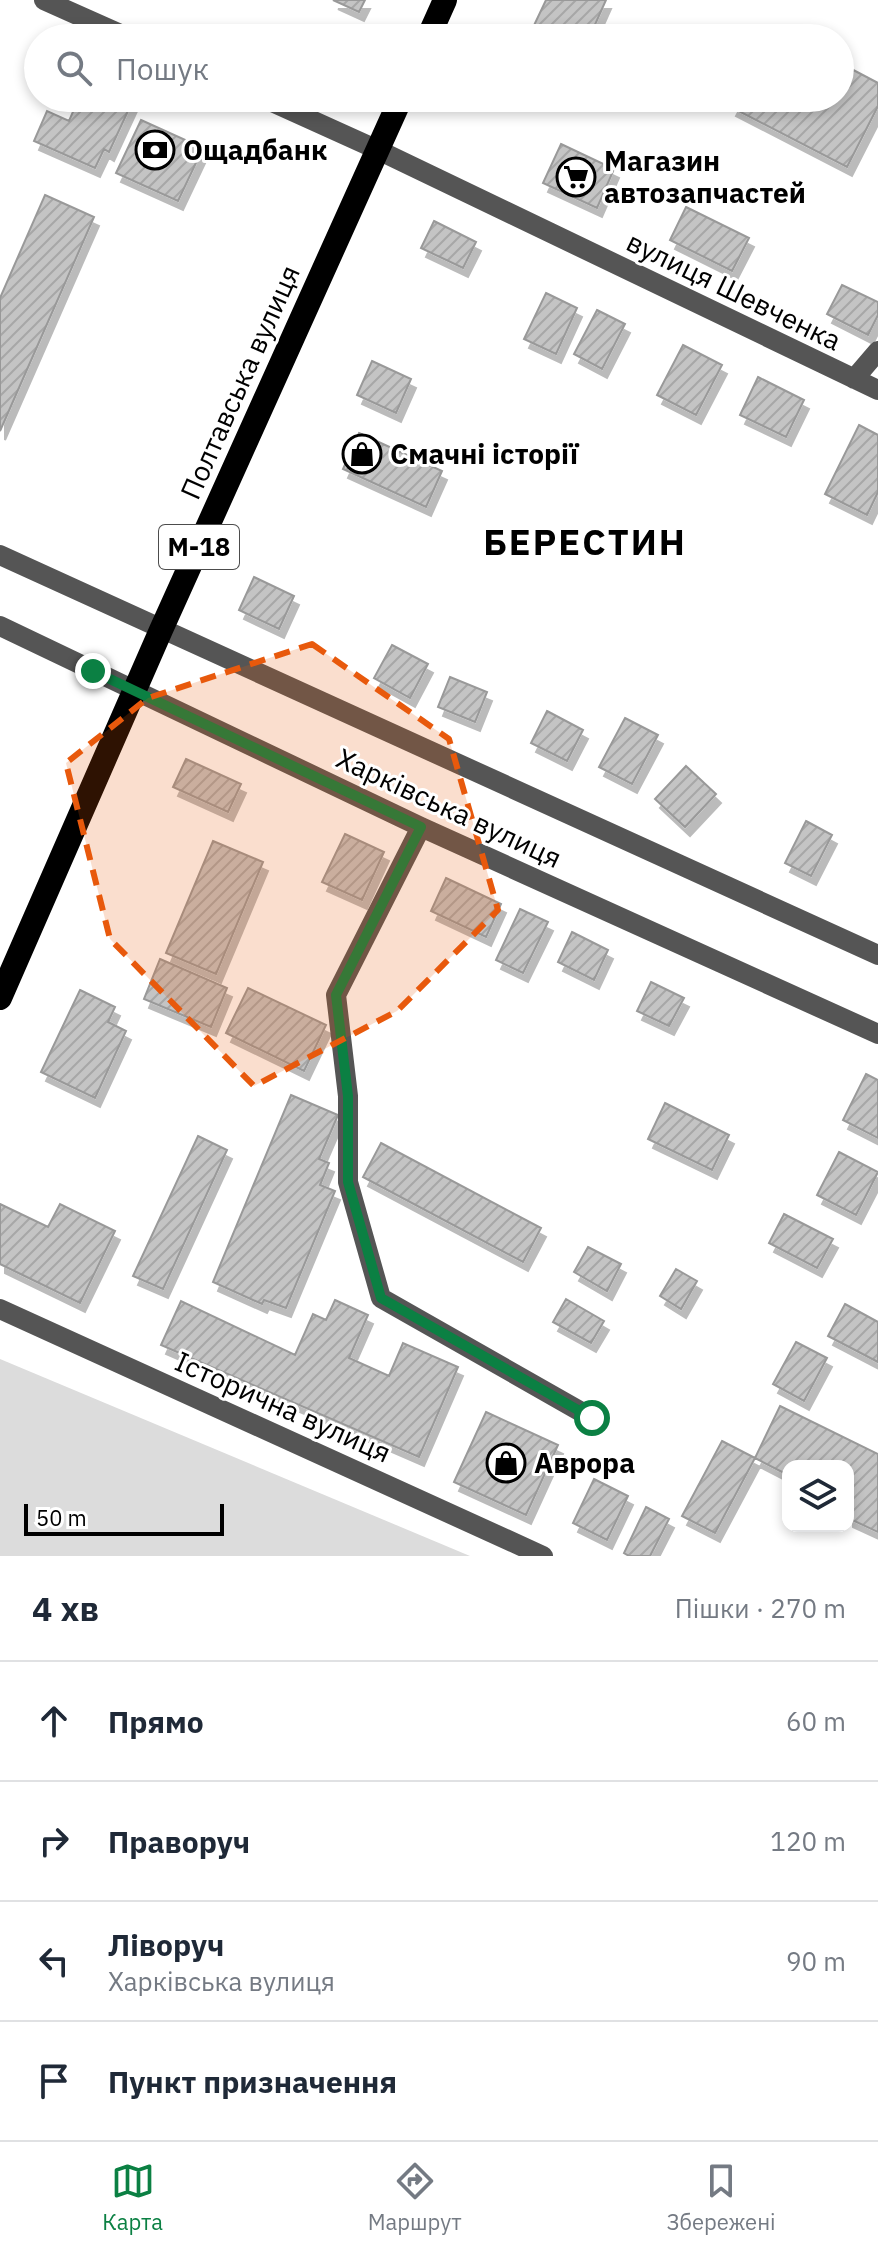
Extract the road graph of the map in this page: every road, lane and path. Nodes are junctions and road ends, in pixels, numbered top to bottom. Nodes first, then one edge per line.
1 (44, 0) edge
2 (445, 0) edge
3 (98, 24) edge
4 (434, 24) edge
5 (294, 112) edge
6 (395, 112) edge
7 (378, 150) junction
8 (878, 351) edge
9 (854, 379) junction
10 (878, 390) edge
11 (0, 555) edge
12 (0, 626) edge
13 (161, 630) junction
14 (136, 691) junction
15 (421, 827) junction
16 (878, 955) edge
17 (0, 998) edge
18 (878, 1034) edge
19 (0, 1309) edge
20 (592, 1418) dead end
21 (543, 1556) edge

1 - 3 street
2 - 4 highway
5 - 7 street, вулиця Шевченка
6 - 7 highway, Полтавська вулиця / М-18
7 - 9 street, вулиця Шевченка
7 - 13 highway, Полтавська вулиця / М-18
8 - 9 street
9 - 10 street, вулиця Шевченка
11 - 13 street, Харківська вулиця
12 - 14 street, Харківська вулиця
13 - 14 highway, Полтавська вулиця / М-18
13 - 16 street, Харківська вулиця
14 - 15 street, Харківська вулиця
14 - 17 highway, Полтавська вулиця / М-18
15 - 18 street, Харківська вулиця
15 - 20 street
19 - 21 street, Історична вулиця

